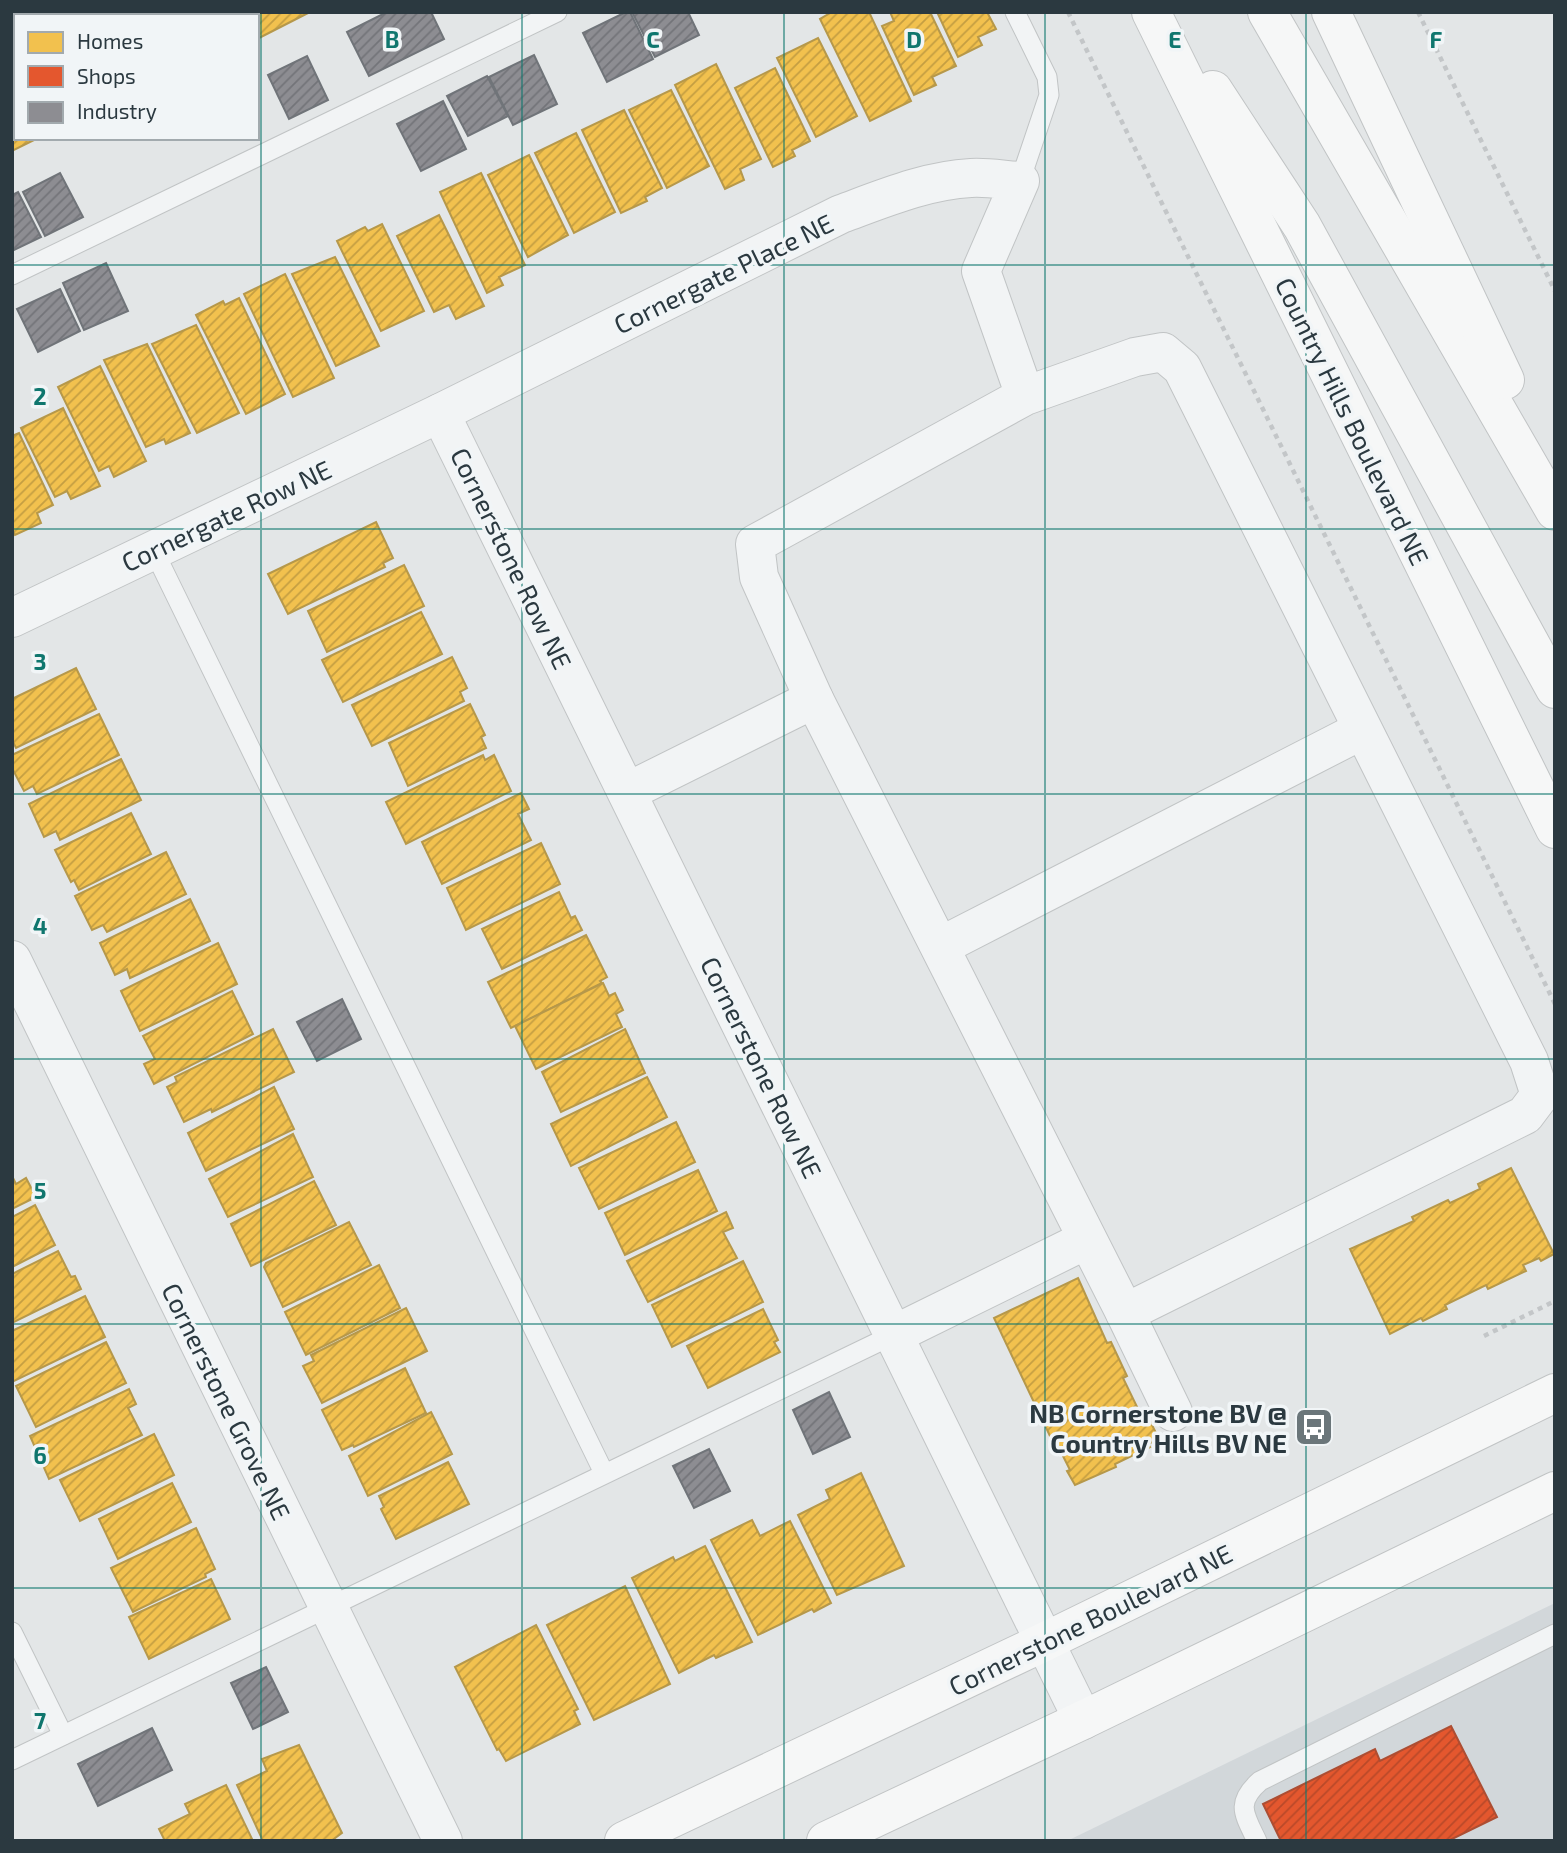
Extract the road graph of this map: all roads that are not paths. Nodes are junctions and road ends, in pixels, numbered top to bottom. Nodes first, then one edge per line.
1 (557, 12) edge
2 (1015, 12) edge
3 (1151, 12) edge
4 (1161, 12) edge
5 (1267, 12) edge
6 (1331, 12) edge
7 (1020, 181) junction
8 (12, 275) edge
9 (1025, 396) junction
10 (440, 413) junction
11 (1555, 486) edge
12 (1555, 511) edge
13 (153, 549) junction
14 (12, 618) edge
15 (1555, 689) edge
16 (814, 699) junction
17 (1362, 730) junction
18 (627, 792) junction
19 (1555, 829) edge
20 (942, 946) junction
21 (12, 960) edge
22 (1086, 1240) junction
23 (1125, 1313) junction
24 (893, 1335) junction
25 (1555, 1393) edge
26 (1173, 1412) dead end
27 (604, 1473) junction
28 (1555, 1490) edge
29 (328, 1606) junction
30 (12, 1632) edge
31 (1555, 1634) edge
32 (1044, 1642) junction
33 (1083, 1720) junction
34 (63, 1735) junction
35 (12, 1760) edge
36 (443, 1841) edge
37 (624, 1841) edge
38 (826, 1841) edge
39 (1257, 1841) edge

1 - 8 lane
2 - 7 lane
3 - 19 main road, Country Hills Boulevard NE
4 - 15 main road
5 - 12 main road
6 - 11 main road
7 - 9 street
7 - 10 street, Cornergate Place NE
9 - 16 street
9 - 17 street
10 - 13 street, Cornergate Row NE
10 - 18 street, Cornerstone Row NE
13 - 14 street, Cornergate Row NE
13 - 27 lane
16 - 18 street
16 - 20 street
17 - 20 street
17 - 23 street
18 - 24 street, Cornerstone Row NE
20 - 22 street
21 - 29 street, Cornerstone Grove NE
22 - 23 street
22 - 24 street
23 - 26 street
24 - 27 lane
24 - 32 street, Cornerstone Row NE
25 - 32 main road, Cornerstone Boulevard NE
27 - 29 lane
28 - 33 main road
29 - 34 lane
29 - 36 street, Cornerstone Grove NE
30 - 34 lane
31 - 39 lane
32 - 33 street, Cornerstone Row NE
32 - 37 main road, Cornerstone Boulevard NE
33 - 38 main road
34 - 35 lane

